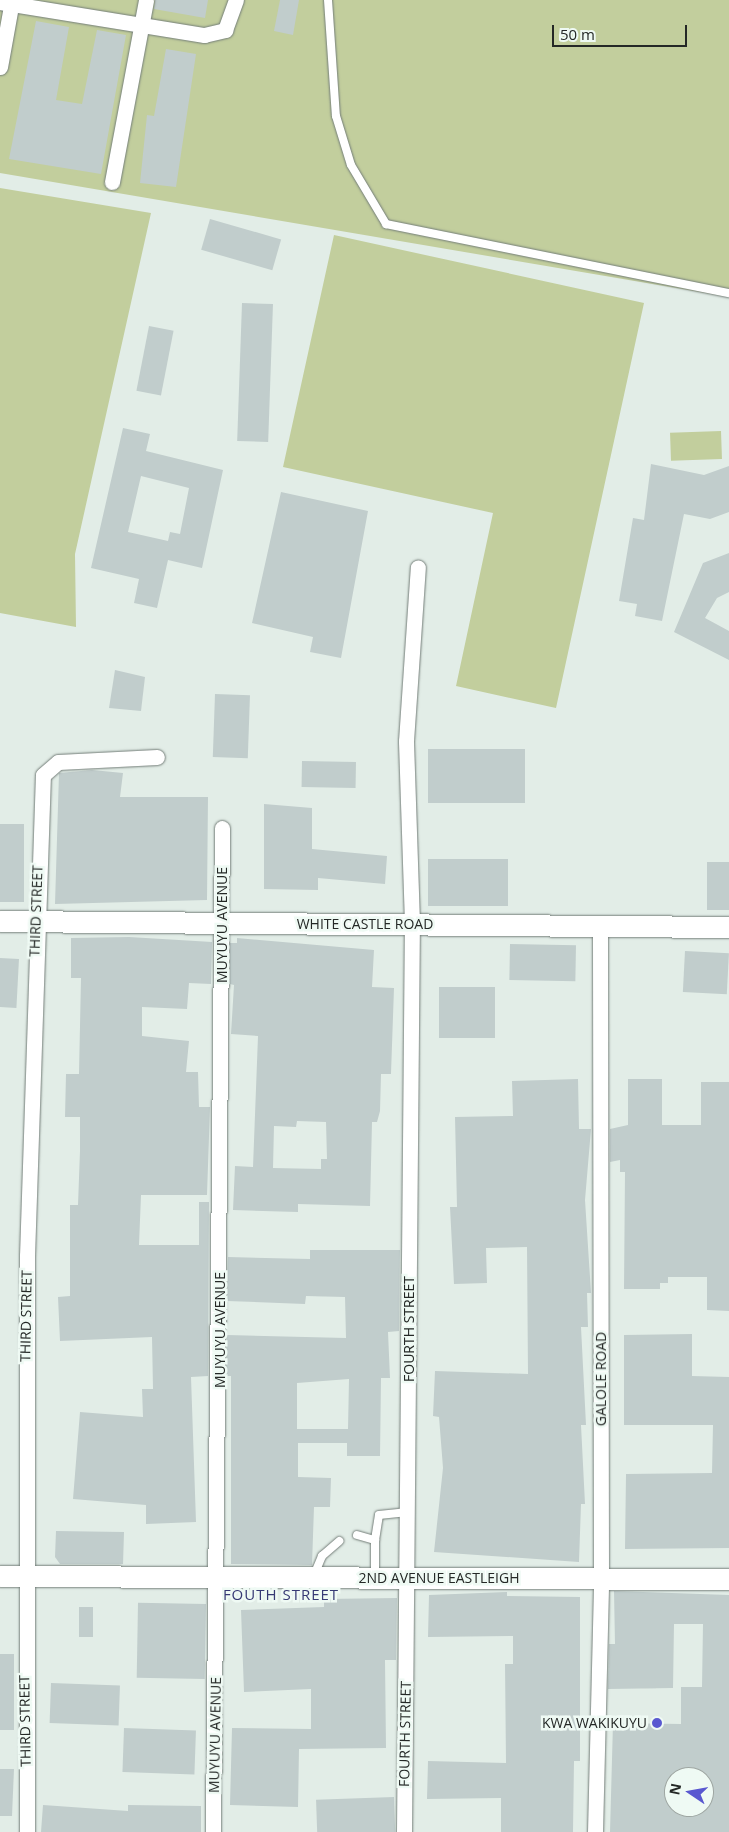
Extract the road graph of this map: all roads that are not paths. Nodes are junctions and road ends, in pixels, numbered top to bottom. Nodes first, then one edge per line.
1 (146, 0) edge
2 (236, 0) edge
3 (328, 0) edge
4 (8, 2) edge
5 (141, 27) junction
6 (0, 67) edge
7 (112, 182) dead end
8 (729, 293) edge
9 (418, 567) dead end
10 (157, 757) dead end
11 (222, 828) dead end
12 (0, 921) edge
13 (36, 921) junction
14 (412, 923) junction
15 (222, 924) junction
16 (600, 926) junction
17 (729, 927) edge
18 (408, 1512) junction
19 (357, 1535) dead end
20 (375, 1540) junction
21 (339, 1541) dead end
22 (0, 1576) edge
23 (23, 1576) junction
24 (218, 1576) junction
25 (313, 1577) junction
26 (375, 1578) junction
27 (407, 1578) junction
28 (601, 1579) junction
29 (729, 1579) edge
30 (27, 1832) edge
31 (213, 1832) edge
32 (404, 1832) edge
33 (595, 1832) edge

1 - 5 street
2 - 5 street
3 - 8 lane
4 - 5 street
4 - 6 street
5 - 7 street
9 - 14 street, FOURTH STREET
10 - 13 street, THIRD STREET
11 - 15 street, MUYUYU AVENUE
12 - 13 street, WHITE CASTLE ROAD
13 - 15 street, WHITE CASTLE ROAD
13 - 23 street, THIRD STREET
14 - 15 street, WHITE CASTLE ROAD
14 - 16 street, WHITE CASTLE ROAD
14 - 18 street, FOURTH STREET
15 - 24 street, MUYUYU AVENUE
16 - 17 street, WHITE CASTLE ROAD
16 - 28 street, GALOLE ROAD
18 - 20 lane
18 - 27 street, FOURTH STREET
19 - 20 lane
20 - 26 lane
21 - 25 lane
22 - 23 street, 2ND AVENUE EASTLEIGH
23 - 24 street, 2ND AVENUE EASTLEIGH
23 - 30 street, THIRD STREET
24 - 25 street, 2ND AVENUE EASTLEIGH
24 - 31 street, MUYUYU AVENUE
25 - 26 street, 2ND AVENUE EASTLEIGH
26 - 27 street, 2ND AVENUE EASTLEIGH
27 - 28 street, 2ND AVENUE EASTLEIGH
27 - 32 street, FOURTH STREET
28 - 29 street, 2ND AVENUE EASTLEIGH
28 - 33 street, GALOLE ROAD

